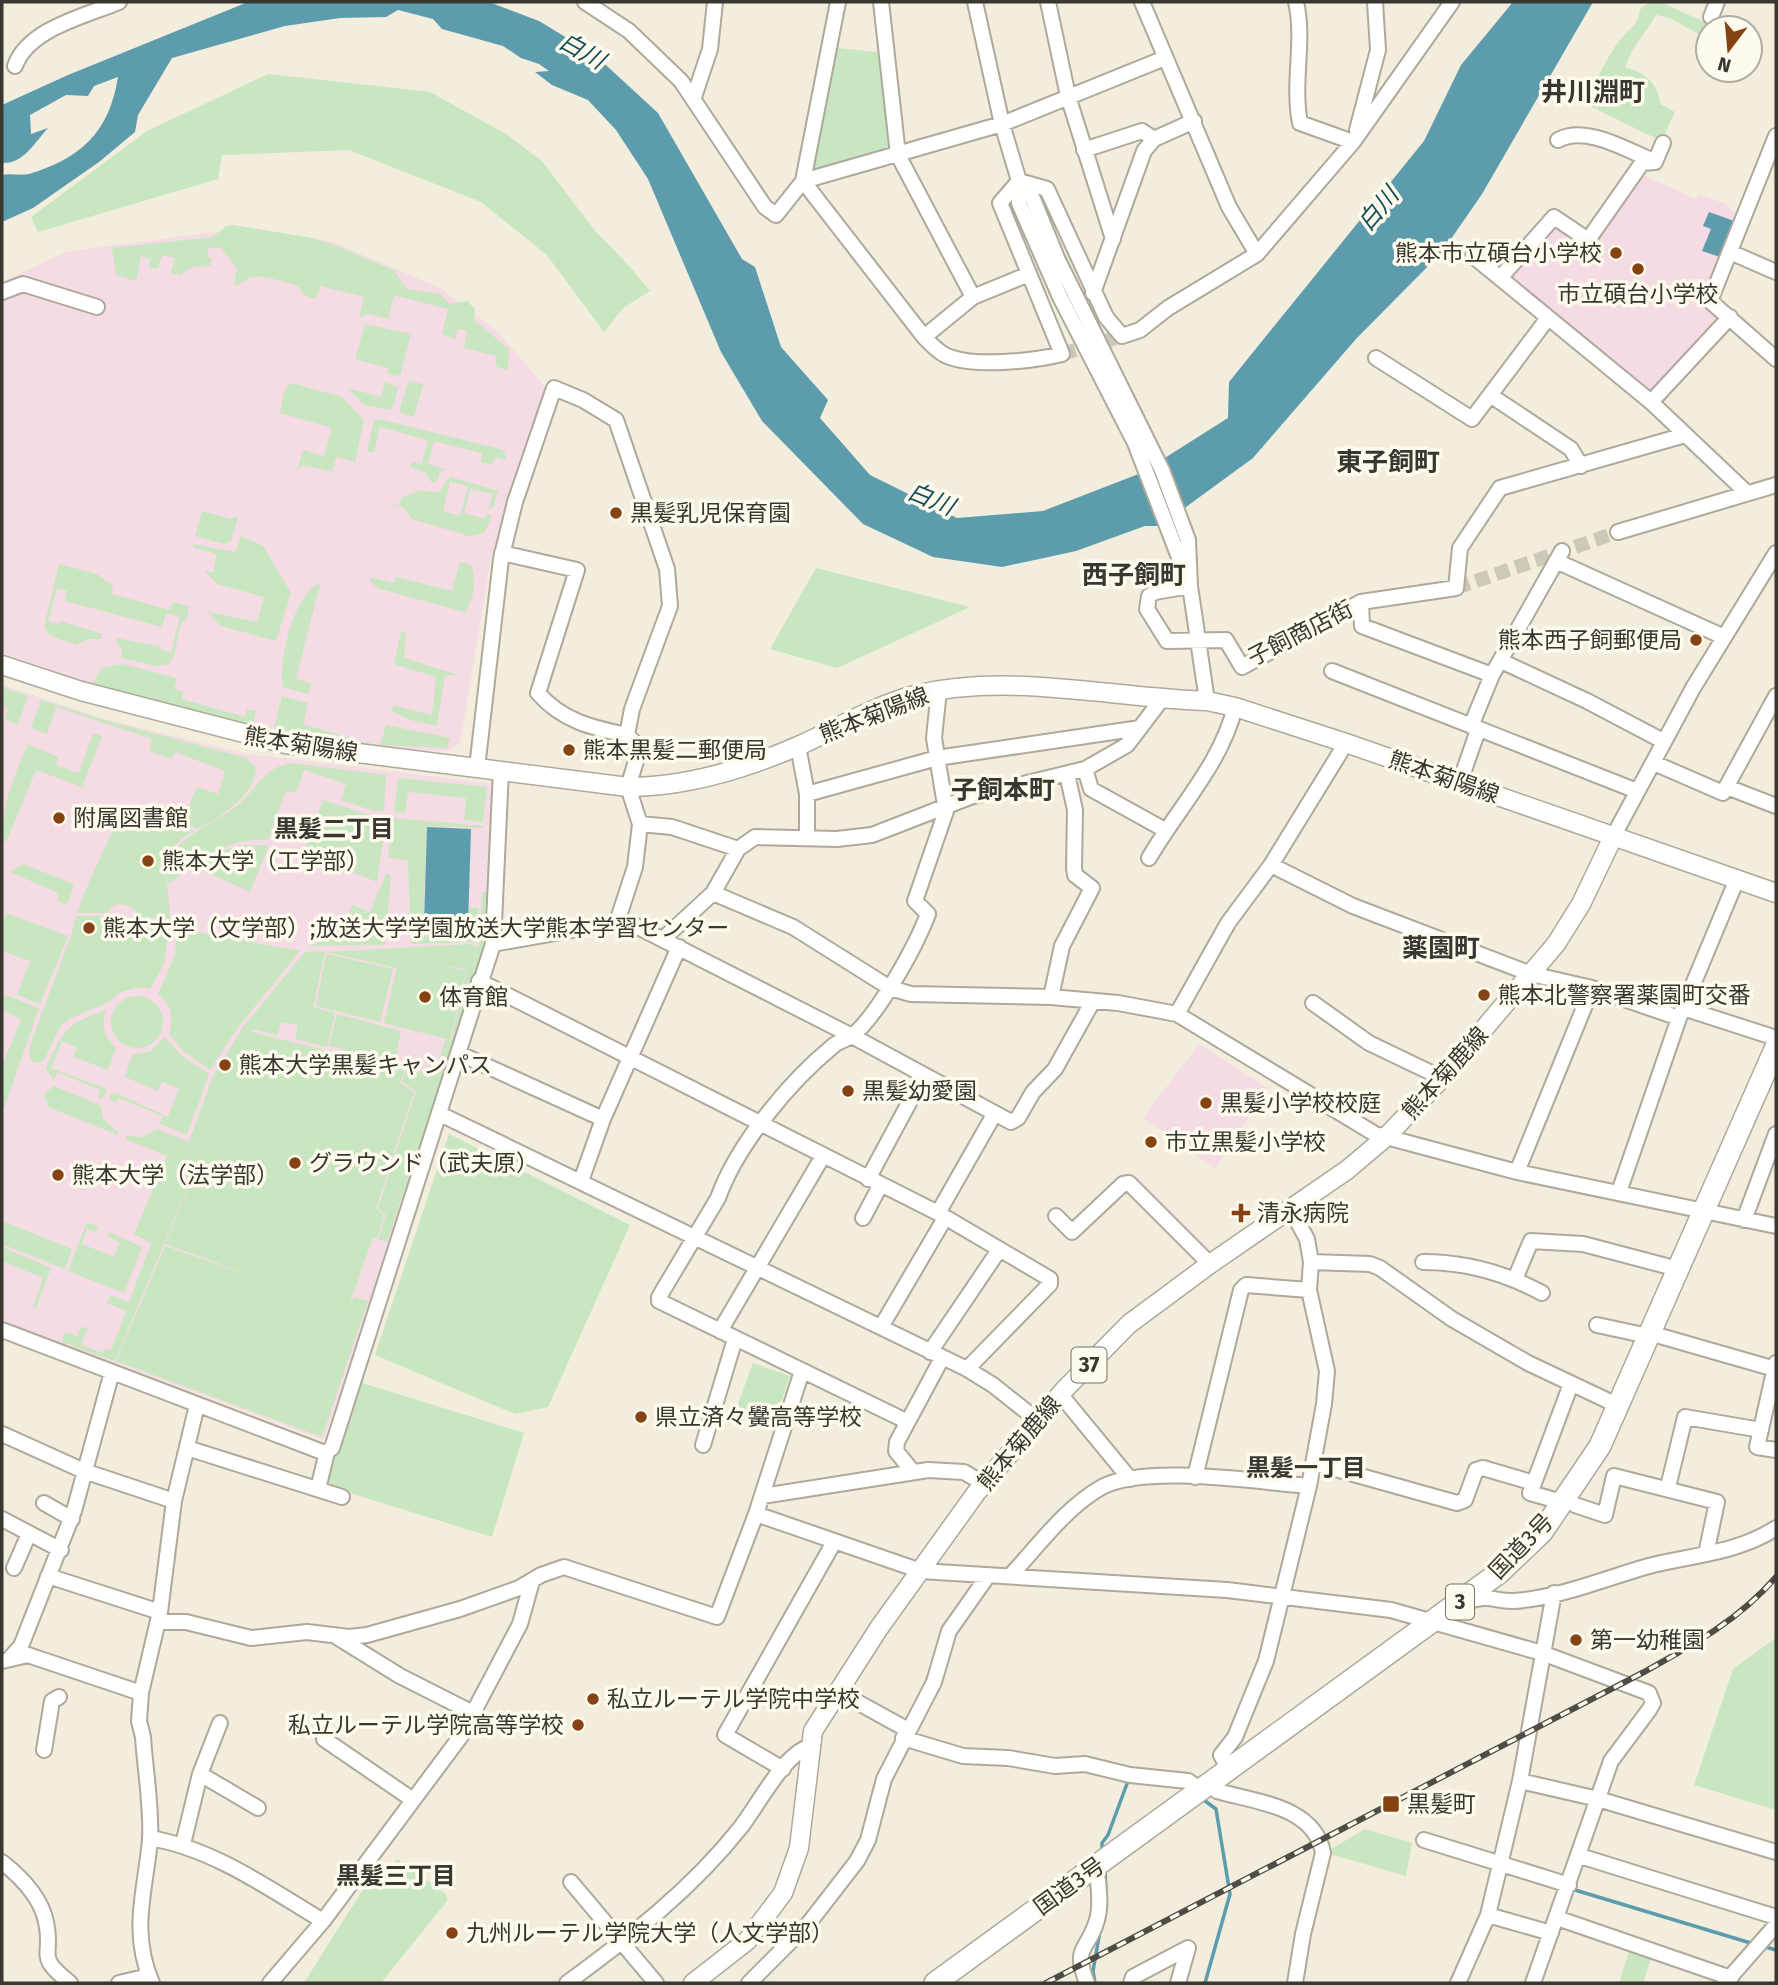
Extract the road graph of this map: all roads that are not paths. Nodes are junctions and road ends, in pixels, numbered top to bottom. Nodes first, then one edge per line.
1 (119, 2) edge
2 (585, 2) edge
3 (715, 2) edge
4 (838, 2) edge
5 (881, 2) edge
6 (975, 2) edge
7 (1048, 2) edge
8 (1142, 2) edge
9 (1296, 2) edge
10 (1375, 2) edge
11 (1452, 2) edge
12 (1164, 58) junction
13 (15, 66) dead end
14 (1068, 96) junction
15 (694, 97) junction
16 (1194, 121) junction
17 (1002, 124) junction
18 (1776, 136) edge
19 (1154, 139) junction
20 (1558, 141) dead end
21 (1353, 142) junction
22 (1663, 143) dead end
23 (1084, 150) junction
24 (898, 155) junction
25 (1655, 162) junction
26 (803, 181) junction
27 (1019, 181) junction
28 (1113, 239) junction
29 (1730, 252) junction
30 (1257, 254) junction
31 (1473, 256) dead end
32 (1776, 272) edge
33 (1029, 274) junction
34 (1500, 278) junction
35 (2, 292) edge
36 (1093, 293) junction
37 (973, 297) junction
38 (97, 307) dead end
39 (1730, 317) junction
40 (1548, 318) junction
41 (923, 337) junction
42 (1376, 358) dead end
43 (1776, 359) edge
44 (1490, 396) junction
45 (1651, 402) junction
46 (1685, 435) junction
47 (1581, 466) junction
48 (1776, 485) edge
49 (1747, 494) junction
50 (1618, 532) tunnel mouth
51 (1181, 544) junction
52 (502, 553) junction
53 (1776, 553) edge
54 (1190, 586) junction
55 (1361, 602) junction
56 (1724, 636) junction
57 (1199, 642) junction
58 (1501, 661) junction
59 (2, 665) edge
60 (1332, 671) dead end
61 (1492, 675) junction
62 (939, 690) junction
63 (1776, 696) edge
64 (1163, 699) junction
65 (1207, 701) junction
66 (1235, 707) junction
67 (1140, 728) junction
68 (1474, 728) junction
69 (628, 735) junction
70 (1663, 741) junction
71 (1346, 743) junction
72 (798, 746) junction
73 (937, 758) junction
74 (1654, 763) junction
75 (477, 768) junction
76 (1085, 769) junction
77 (501, 770) junction
78 (1067, 774) junction
79 (1460, 782) junction
80 (1727, 787) junction
81 (628, 788) junction
82 (1637, 791) junction
83 (807, 794) junction
84 (946, 805) junction
85 (1776, 806) edge
86 (640, 824) junction
87 (1165, 830) junction
88 (1613, 836) junction
89 (807, 838) junction
90 (738, 849) junction
91 (1149, 858) dead end
92 (1271, 865) junction
93 (1737, 879) junction
94 (713, 893) junction
95 (1776, 893) edge
96 (617, 922) junction
97 (663, 939) junction
98 (493, 944) junction
99 (679, 947) junction
100 (1531, 974) junction
101 (479, 981) junction
102 (890, 988) junction
103 (1592, 988) junction
104 (1051, 997) junction
105 (1093, 1001) junction
106 (1313, 1003) dead end
107 (1681, 1013) junction
108 (1177, 1014) junction
109 (852, 1036) junction
110 (1776, 1038) edge
111 (1776, 1047) edge
112 (458, 1053) junction
113 (632, 1057) junction
114 (1776, 1072) edge
115 (924, 1075) junction
116 (1442, 1078) junction
117 (995, 1113) junction
118 (440, 1114) junction
119 (603, 1119) junction
120 (761, 1124) junction
121 (1776, 1134) edge
122 (1386, 1137) junction
123 (823, 1156) junction
124 (1517, 1172) junction
125 (581, 1181) junction
126 (874, 1182) junction
127 (1619, 1192) junction
128 (1290, 1208) junction
129 (1708, 1213) junction
130 (941, 1216) junction
131 (1056, 1216) dead end
132 (863, 1218) dead end
133 (1744, 1220) junction
134 (1776, 1226) edge
135 (693, 1239) junction
136 (999, 1251) junction
137 (1311, 1262) junction
138 (1423, 1262) dead end
139 (1210, 1264) junction
140 (758, 1269) junction
141 (1678, 1269) junction
142 (1515, 1279) junction
143 (1310, 1290) junction
144 (1542, 1293) dead end
145 (1597, 1325) dead end
146 (881, 1327) junction
147 (2, 1330) edge
148 (720, 1331) junction
149 (1654, 1336) junction
150 (735, 1339) junction
151 (936, 1355) junction
152 (1776, 1366) edge
153 (967, 1369) junction
154 (802, 1371) junction
155 (112, 1372) junction
156 (1571, 1384) junction
157 (1060, 1394) junction
158 (197, 1405) junction
159 (1619, 1406) junction
160 (1037, 1420) junction
161 (906, 1421) junction
162 (1761, 1430) junction
163 (2, 1434) edge
164 (703, 1445) dead end
165 (187, 1448) junction
166 (1776, 1450) edge
167 (327, 1452) junction
168 (1314, 1463) junction
169 (84, 1471) junction
170 (913, 1472) junction
171 (1195, 1477) junction
172 (1130, 1479) junction
173 (1534, 1483) junction
174 (984, 1484) junction
175 (1309, 1486) junction
176 (1668, 1488) junction
177 (318, 1489) junction
178 (762, 1496) junction
179 (342, 1497) dead end
180 (174, 1501) junction
181 (44, 1503) dead end
182 (1569, 1503) junction
183 (756, 1514) junction
184 (2, 1519) edge
185 (72, 1519) junction
186 (1776, 1528) edge
187 (28, 1536) junction
188 (834, 1542) junction
189 (61, 1550) junction
190 (1706, 1554) junction
191 (14, 1568) dead end
192 (921, 1571) junction
193 (48, 1576) junction
194 (1010, 1576) junction
195 (987, 1577) junction
196 (532, 1581) junction
197 (1554, 1593) junction
198 (1283, 1596) junction
199 (1486, 1596) junction
200 (1456, 1604) junction
201 (159, 1617) junction
202 (1439, 1623) junction
203 (334, 1635) junction
204 (1542, 1653) junction
205 (5, 1655) edge
206 (837, 1691) junction
207 (141, 1693) junction
208 (59, 1697) dead end
209 (473, 1713) junction
210 (220, 1723) dead end
211 (906, 1734) junction
212 (324, 1739) dead end
213 (809, 1747) junction
214 (44, 1750) dead end
215 (783, 1769) junction
216 (1230, 1772) junction
217 (200, 1774) junction
218 (1520, 1781) junction
219 (1209, 1791) junction
220 (1598, 1799) junction
221 (414, 1800) junction
222 (258, 1808) dead end
223 (150, 1838) junction
224 (1424, 1840) dead end
225 (183, 1844) junction
226 (1776, 1852) edge
227 (1580, 1856) junction
228 (2, 1862) edge
229 (1500, 1864) junction
230 (1098, 1880) junction
231 (571, 1882) dead end
232 (1569, 1885) junction
233 (1488, 1916) junction
234 (1776, 1917) edge
235 (1557, 1918) junction
236 (323, 1922) junction
237 (1776, 1925) edge
238 (1551, 1933) junction
239 (623, 1942) junction
240 (150, 1980) edge
241 (1728, 1981) edge
242 (1539, 1982) edge
243 (70, 1983) edge
244 (119, 1983) edge
245 (270, 1983) edge
246 (567, 1983) edge
247 (656, 1983) edge
248 (693, 1983) edge
249 (749, 1983) edge
250 (935, 1983) edge
251 (954, 1983) edge
252 (1087, 1983) edge
253 (1131, 1983) edge
254 (1178, 1983) edge
255 (1295, 1983) edge
256 (1458, 1983) edge

1 - 13 street
2 - 15 street
3 - 15 street
4 - 26 street
5 - 24 street
6 - 17 street
7 - 14 street
8 - 12 street
9 - 21 street
10 - 21 street
11 - 21 street
12 - 14 street
12 - 16 street
14 - 17 street
14 - 23 street
15 - 26 street
16 - 19 street
16 - 30 street
17 - 24 street
17 - 27 street
18 - 29 street
19 - 23 street
19 - 28 street
20 - 25 street
21 - 30 street
22 - 25 street
23 - 28 street
24 - 26 street
24 - 37 street
25 - 34 street
26 - 41 street
27 - 33 street
27 - 36 street
27 - 51 street
27 - 51 street
28 - 36 street
29 - 32 street
29 - 39 street
30 - 36 street
31 - 34 street
33 - 37 street
33 - 41 street
34 - 40 street
35 - 38 street
37 - 41 street
39 - 43 street
39 - 45 street
40 - 44 street
40 - 45 street
42 - 44 street
44 - 47 street
45 - 46 street
46 - 47 street
46 - 49 street
47 - 55 street, 子飼商店街
48 - 49 street
49 - 50 street
51 - 54 street
52 - 69 street
52 - 69 street
52 - 75 street
53 - 56 street
54 - 57 street
54 - 57 street
55 - 57 street, 子飼商店街
55 - 61 street
56 - 58 street
56 - 70 street
57 - 65 street
58 - 61 street
58 - 70 street
59 - 75 main road, 熊本菊陽線
60 - 68 street
61 - 68 street
62 - 64 main road, 熊本菊陽線
62 - 72 main road, 熊本菊陽線
62 - 73 street
63 - 80 street
64 - 65 main road, 熊本菊陽線
64 - 67 street
65 - 66 main road, 熊本菊陽線
66 - 71 main road, 熊本菊陽線
66 - 87 street
67 - 73 street
67 - 76 street
68 - 79 street
68 - 82 street
69 - 81 street
70 - 74 street
71 - 79 main road, 熊本菊陽線
71 - 92 street
72 - 81 main road, 熊本菊陽線
72 - 83 street
73 - 83 street
73 - 84 street
74 - 80 street
74 - 82 street
75 - 77 main road, 熊本菊陽線
76 - 78 street
76 - 87 street
77 - 81 main road, 熊本菊陽線
77 - 98 street
78 - 84 street
78 - 104 street
79 - 88 main road, 熊本菊陽線
80 - 85 street
81 - 86 street
82 - 88 street
83 - 89 street
84 - 89 street
84 - 102 street
86 - 90 street
86 - 96 street
87 - 91 street
88 - 93 main road, 熊本菊陽線
88 - 100 main road, 熊本菊鹿線 / 37
89 - 90 street
90 - 94 street
92 - 100 street
92 - 108 street
93 - 95 main road, 熊本菊陽線
93 - 107 street
94 - 97 street
94 - 102 street
96 - 97 street
96 - 98 street
97 - 99 street
98 - 101 street
99 - 109 street
99 - 113 street
100 - 103 street
100 - 116 main road, 熊本菊鹿線 / 37
101 - 112 street
101 - 113 street
102 - 104 street
102 - 109 street
103 - 107 street
103 - 124 street
104 - 105 street
105 - 108 street
105 - 117 street
106 - 116 street
107 - 110 street
107 - 127 street
108 - 122 street
109 - 115 street
109 - 120 street
111 - 129 highway, 国道3号 / 3
112 - 118 street
112 - 119 street
113 - 119 street
113 - 120 street
114 - 129 highway, 国道3号 / 3
115 - 117 street
115 - 126 street
116 - 122 main road, 熊本菊鹿線 / 37
117 - 130 street
118 - 125 street
118 - 167 street
119 - 125 street
120 - 123 street
120 - 135 street
121 - 133 street
122 - 124 street
122 - 128 main road, 熊本菊鹿線 / 37
123 - 126 street
123 - 140 street
124 - 127 street
125 - 135 street
126 - 130 street
126 - 132 street
127 - 129 street
128 - 137 street
128 - 139 main road, 熊本菊鹿線 / 37
129 - 133 street
129 - 141 highway, 国道3号 / 3
129 - 149 highway, 国道3号 / 3
130 - 136 street
130 - 146 street
131 - 139 street
133 - 134 street
135 - 140 street
135 - 148 street
136 - 151 street
136 - 153 street
137 - 143 street
137 - 156 street
138 - 142 street
139 - 157 main road, 熊本菊鹿線 / 37
140 - 146 street
140 - 148 street
141 - 142 street
141 - 149 highway, 国道3号 / 3
142 - 144 street
143 - 168 street
143 - 171 street
145 - 149 street
146 - 151 street
147 - 155 street
148 - 150 street
149 - 152 street
149 - 159 highway, 国道3号 / 3
149 - 182 highway, 国道3号 / 3
150 - 154 street
150 - 164 street
151 - 153 street
151 - 161 street
152 - 162 street
153 - 160 street
154 - 161 street
154 - 178 street
155 - 158 street
155 - 169 street
156 - 159 street
156 - 173 street
157 - 160 main road, 熊本菊鹿線 / 37
157 - 172 street
158 - 165 street
158 - 167 street
159 - 182 highway, 国道3号 / 3
160 - 174 main road, 熊本菊鹿線 / 37
161 - 170 street
162 - 166 street
162 - 176 street
163 - 169 street
165 - 177 street
165 - 180 street
167 - 177 street
168 - 173 street
168 - 175 street
169 - 180 street
169 - 185 street
170 - 174 street
170 - 178 street
171 - 172 street
171 - 175 street
172 - 194 street
173 - 182 street
174 - 192 main road, 熊本菊鹿線 / 37
175 - 198 street
176 - 182 street
176 - 190 street
177 - 179 street
178 - 183 street
180 - 201 street
181 - 185 street
182 - 199 highway, 国道3号 / 3
182 - 200 highway, 国道3号 / 3
183 - 188 street
183 - 196 street
184 - 187 street
185 - 189 street
186 - 190 street
187 - 189 street
187 - 191 street
188 - 192 street
188 - 215 street
189 - 193 street
190 - 197 street
192 - 195 street
192 - 206 main road, 熊本菊鹿線 / 37
193 - 201 street
193 - 205 street
194 - 195 street
194 - 198 street
195 - 211 street
196 - 203 street
196 - 209 street
197 - 199 street
197 - 204 street
198 - 202 street
198 - 216 street
199 - 200 street
199 - 202 highway, 国道3号 / 3
200 - 202 highway, 国道3号 / 3
201 - 203 street
201 - 207 street
202 - 204 street
202 - 216 highway, 国道3号 / 3
202 - 219 highway, 国道3号 / 3
203 - 209 street
204 - 218 street
204 - 220 street
205 - 207 street
206 - 211 street
206 - 213 main road, 熊本菊鹿線 / 37
207 - 223 street
208 - 214 street
209 - 221 street
210 - 217 street
211 - 219 street
211 - 249 street
212 - 221 street
213 - 215 street
213 - 248 main road, 熊本菊鹿線 / 37
215 - 239 street
216 - 219 highway, 国道3号 / 3
217 - 222 street
217 - 225 street
218 - 220 street
218 - 229 street
219 - 230 highway, 国道3号 / 3
219 - 250 highway, 国道3号 / 3
219 - 255 street
220 - 226 street
220 - 227 street
221 - 236 street
223 - 225 street
223 - 240 street
224 - 229 street
225 - 236 street
227 - 232 street
227 - 234 street
228 - 243 street
229 - 232 street
229 - 233 street
230 - 251 highway, 国道3号 / 3
230 - 252 street
231 - 239 street
232 - 235 street
233 - 238 street
233 - 256 street
235 - 238 street
235 - 241 street
236 - 245 street
237 - 241 street
238 - 242 street
239 - 246 street
239 - 247 street
240 - 244 street
253 - 254 street

